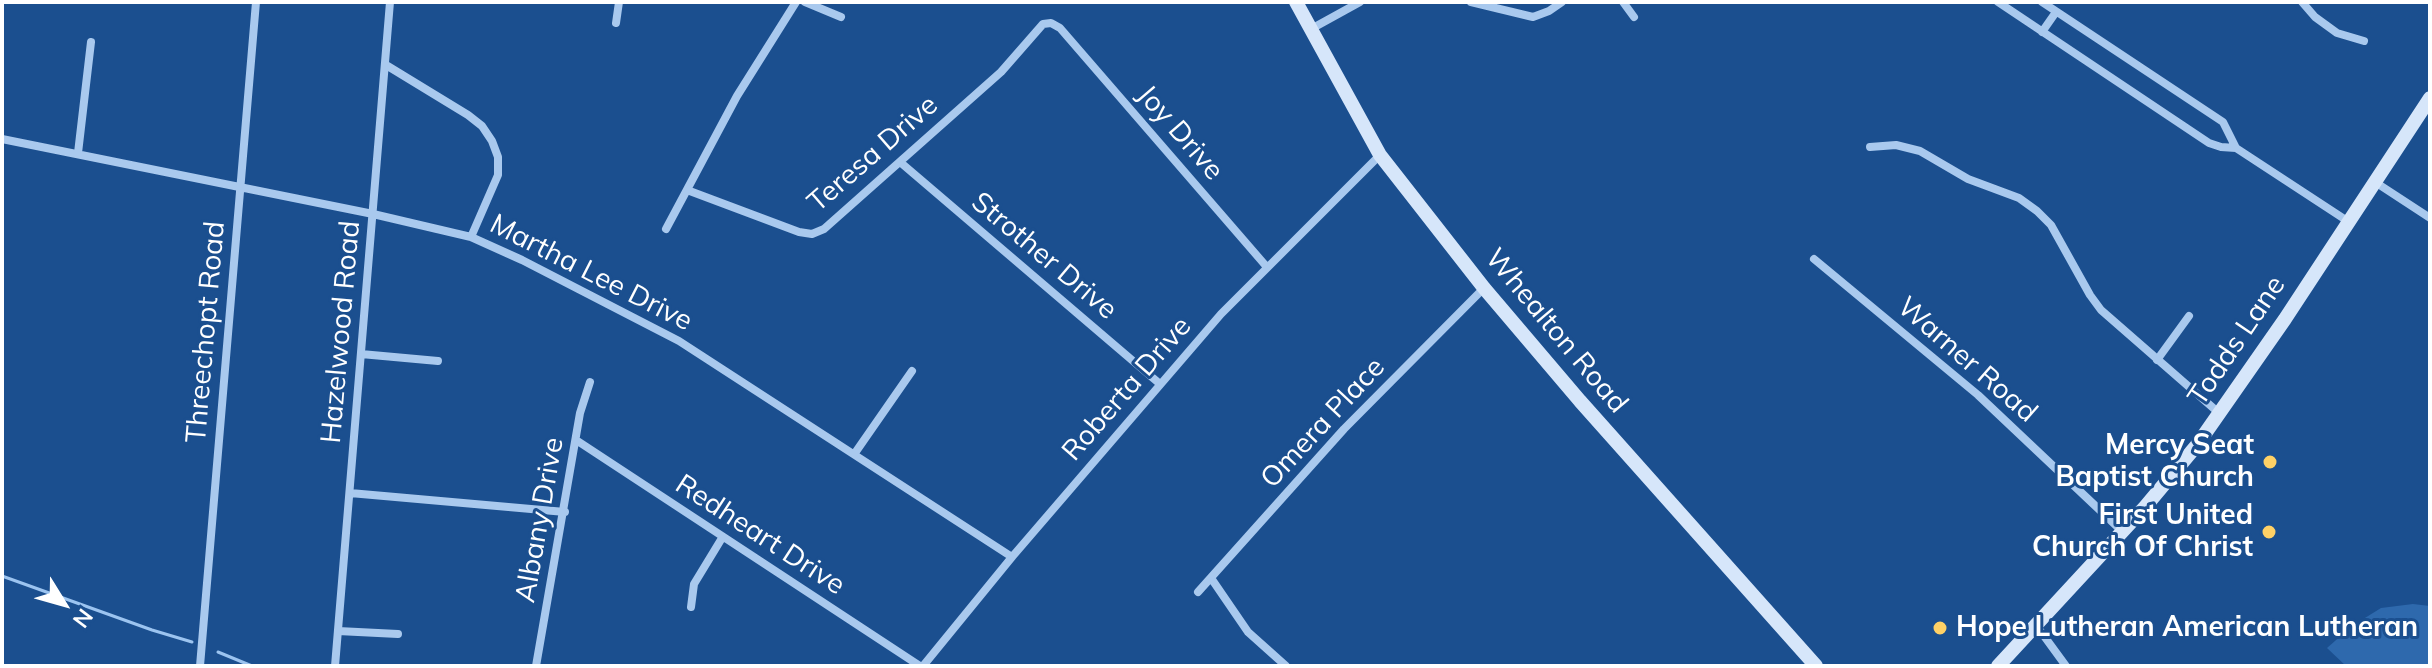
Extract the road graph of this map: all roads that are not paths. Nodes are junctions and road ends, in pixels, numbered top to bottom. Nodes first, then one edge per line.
1 (256, 2) edge
2 (390, 2) edge
3 (619, 2) edge
4 (796, 2) edge
5 (805, 2) edge
6 (1296, 2) edge
7 (1360, 2) edge
8 (1471, 2) edge
9 (1562, 2) edge
10 (1623, 2) edge
11 (1998, 2) edge
12 (2042, 2) edge
13 (2302, 2) edge
14 (2056, 12) junction
15 (841, 17) dead end
16 (1634, 17) dead end
17 (616, 23) dead end
18 (1060, 28) joint
19 (1311, 29) junction
20 (2042, 32) junction
21 (2364, 41) dead end
22 (91, 42) dead end
23 (386, 65) junction
24 (2430, 98) edge
25 (2, 139) edge
26 (1870, 147) dead end
27 (2236, 148) junction
28 (78, 153) junction
29 (1380, 155) junction
30 (900, 162) junction
31 (2375, 182) junction
32 (240, 189) junction
33 (687, 190) junction
34 (373, 214) junction
35 (2430, 218) edge
36 (2349, 222) junction
37 (666, 229) dead end
38 (471, 237) junction
39 (1814, 259) dead end
40 (1266, 266) junction
41 (1484, 288) junction
42 (2189, 316) dead end
43 (361, 354) junction
44 (2157, 360) junction
45 (438, 361) dead end
46 (912, 371) dead end
47 (590, 382) dead end
48 (1160, 384) junction
49 (2220, 414) junction
50 (576, 440) junction
51 (855, 453) junction
52 (350, 493) junction
53 (565, 512) junction
54 (2123, 532) junction
55 (722, 538) junction
56 (1012, 557) junction
57 (1211, 578) junction
58 (1198, 592) dead end
59 (691, 607) dead end
60 (2036, 625) junction
61 (338, 631) junction
62 (398, 634) dead end
63 (200, 666) edge
64 (335, 666) edge
65 (536, 666) edge
66 (921, 666) edge
67 (1286, 666) edge
68 (1816, 666) edge
69 (1998, 666) edge
70 (2066, 666) edge

1 - 32 street, Threechopt Road
2 - 23 street, Hazelwood Road
3 - 17 street
4 - 33 street
5 - 15 street
6 - 19 street, Whealton Road
7 - 19 street
8 - 9 street
10 - 16 street
11 - 20 street
12 - 14 street
13 - 21 street
14 - 20 street
14 - 27 street
18 - 30 street, Teresa Drive
18 - 40 street, Joy Drive
19 - 29 street, Whealton Road
20 - 27 street
22 - 28 street
23 - 34 street, Hazelwood Road
23 - 38 street
24 - 31 street, Todds Lane
25 - 28 street, Martha Lee Drive
26 - 44 street
27 - 36 street
28 - 32 street, Martha Lee Drive
29 - 40 street, Roberta Drive
29 - 41 street, Whealton Road
30 - 33 street, Teresa Drive
30 - 48 street, Strother Drive
31 - 35 street
31 - 36 street, Todds Lane
32 - 34 street, Martha Lee Drive
32 - 63 street, Threechopt Road
33 - 37 street
34 - 38 street, Martha Lee Drive
34 - 43 street, Hazelwood Road
36 - 49 street, Todds Lane
38 - 51 street, Martha Lee Drive
39 - 54 street, Warner Road
40 - 48 street, Roberta Drive
41 - 57 street, Omera Place
41 - 68 street, Whealton Road
42 - 44 street
43 - 45 street
43 - 52 street, Hazelwood Road
44 - 49 street
46 - 51 street
47 - 50 street, Albany Drive
48 - 56 street, Roberta Drive
49 - 54 street, Todds Lane
50 - 53 street, Albany Drive
50 - 55 street, Redheart Drive
51 - 56 street, Martha Lee Drive
52 - 53 street
52 - 61 street, Hazelwood Road
53 - 65 street, Albany Drive
54 - 60 street, Todds Lane
55 - 59 street
55 - 66 street, Redheart Drive
56 - 66 street, Roberta Drive
57 - 58 street, Omera Place
57 - 67 street
60 - 69 street, Todds Lane
60 - 70 street
61 - 62 street
61 - 64 street, Hazelwood Road

